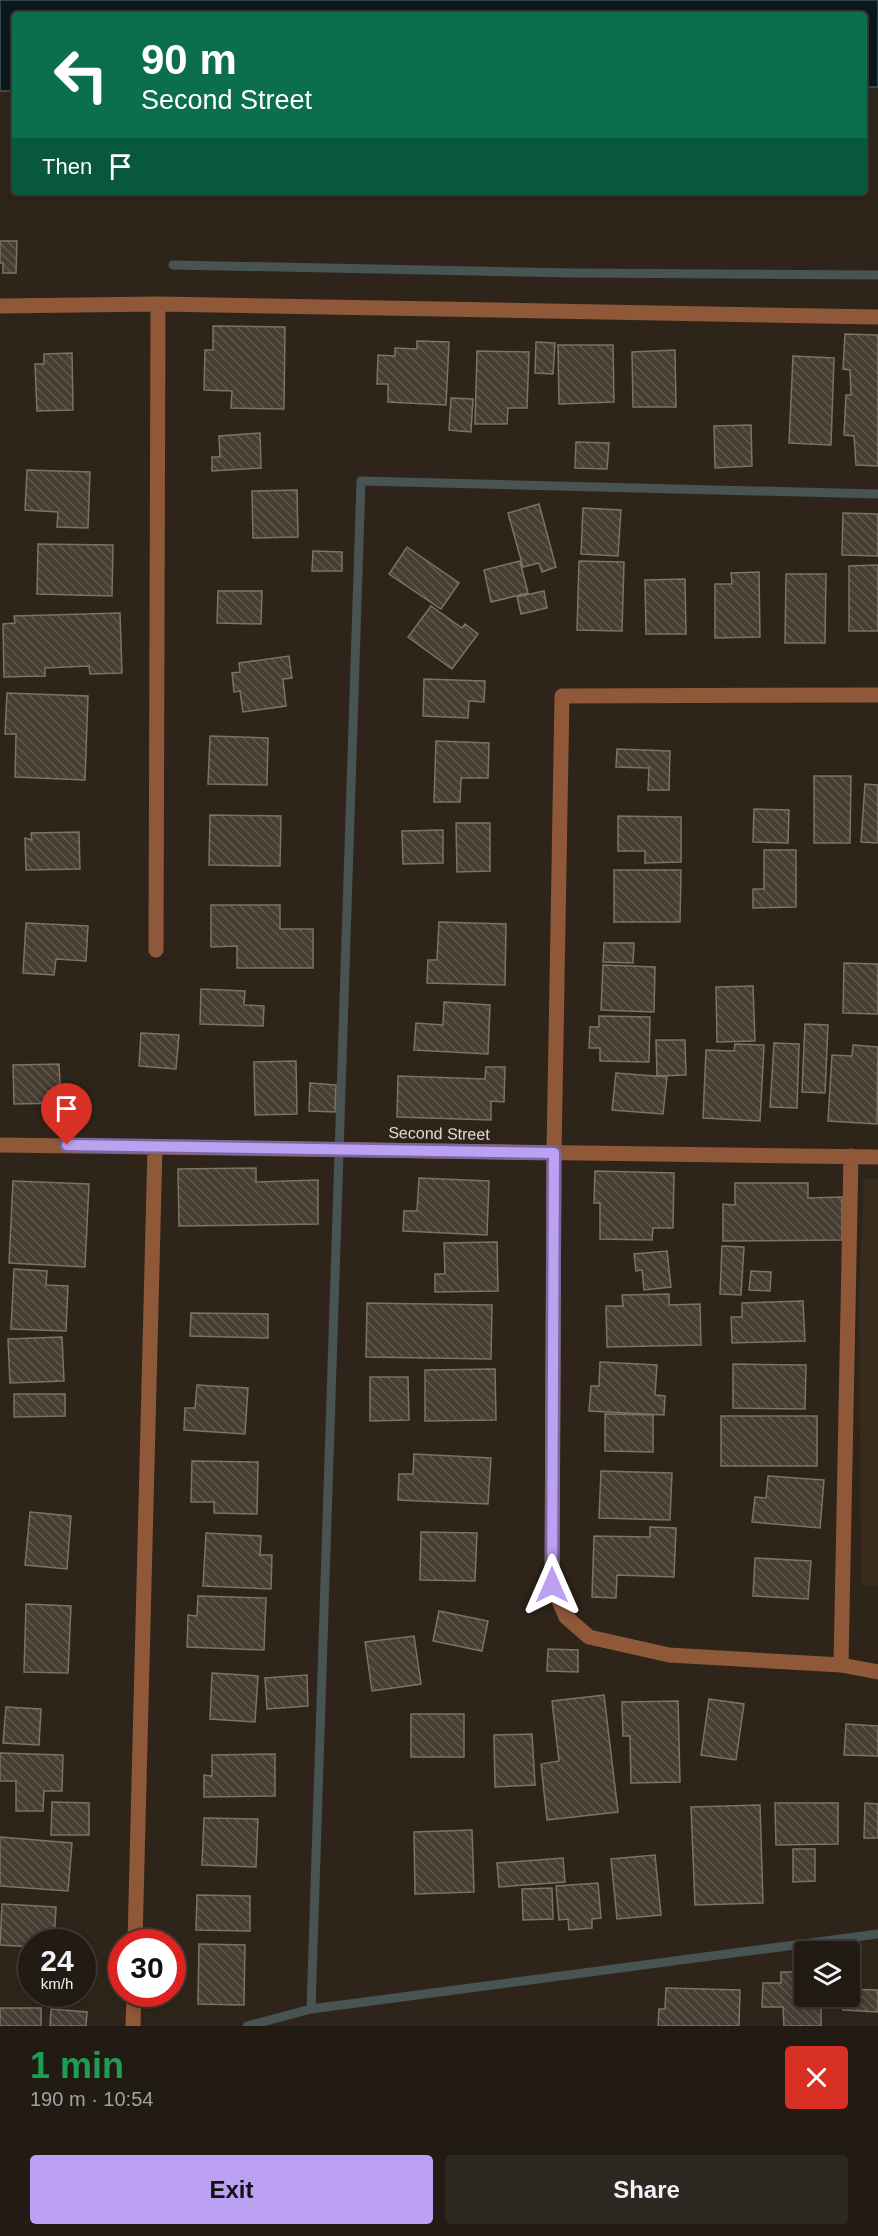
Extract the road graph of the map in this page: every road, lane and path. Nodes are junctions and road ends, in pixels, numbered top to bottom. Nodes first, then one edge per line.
1 (158, 304) junction
2 (0, 306) edge
3 (878, 317) edge
4 (878, 695) edge
5 (156, 950) dead end
6 (0, 1144) edge
7 (155, 1147) junction
8 (554, 1153) junction
9 (851, 1156) junction
10 (878, 1157) edge
11 (841, 1665) junction
12 (878, 1672) edge
13 (135, 1929) edge
14 (134, 2007) edge
15 (133, 2026) edge

1 - 2 street
1 - 3 street
1 - 5 street
4 - 8 street
6 - 7 street, Second Street
7 - 8 street, Second Street
7 - 13 street
8 - 9 street, Second Street
8 - 11 street
9 - 10 street, Second Street
9 - 11 street
11 - 12 street
14 - 15 street

